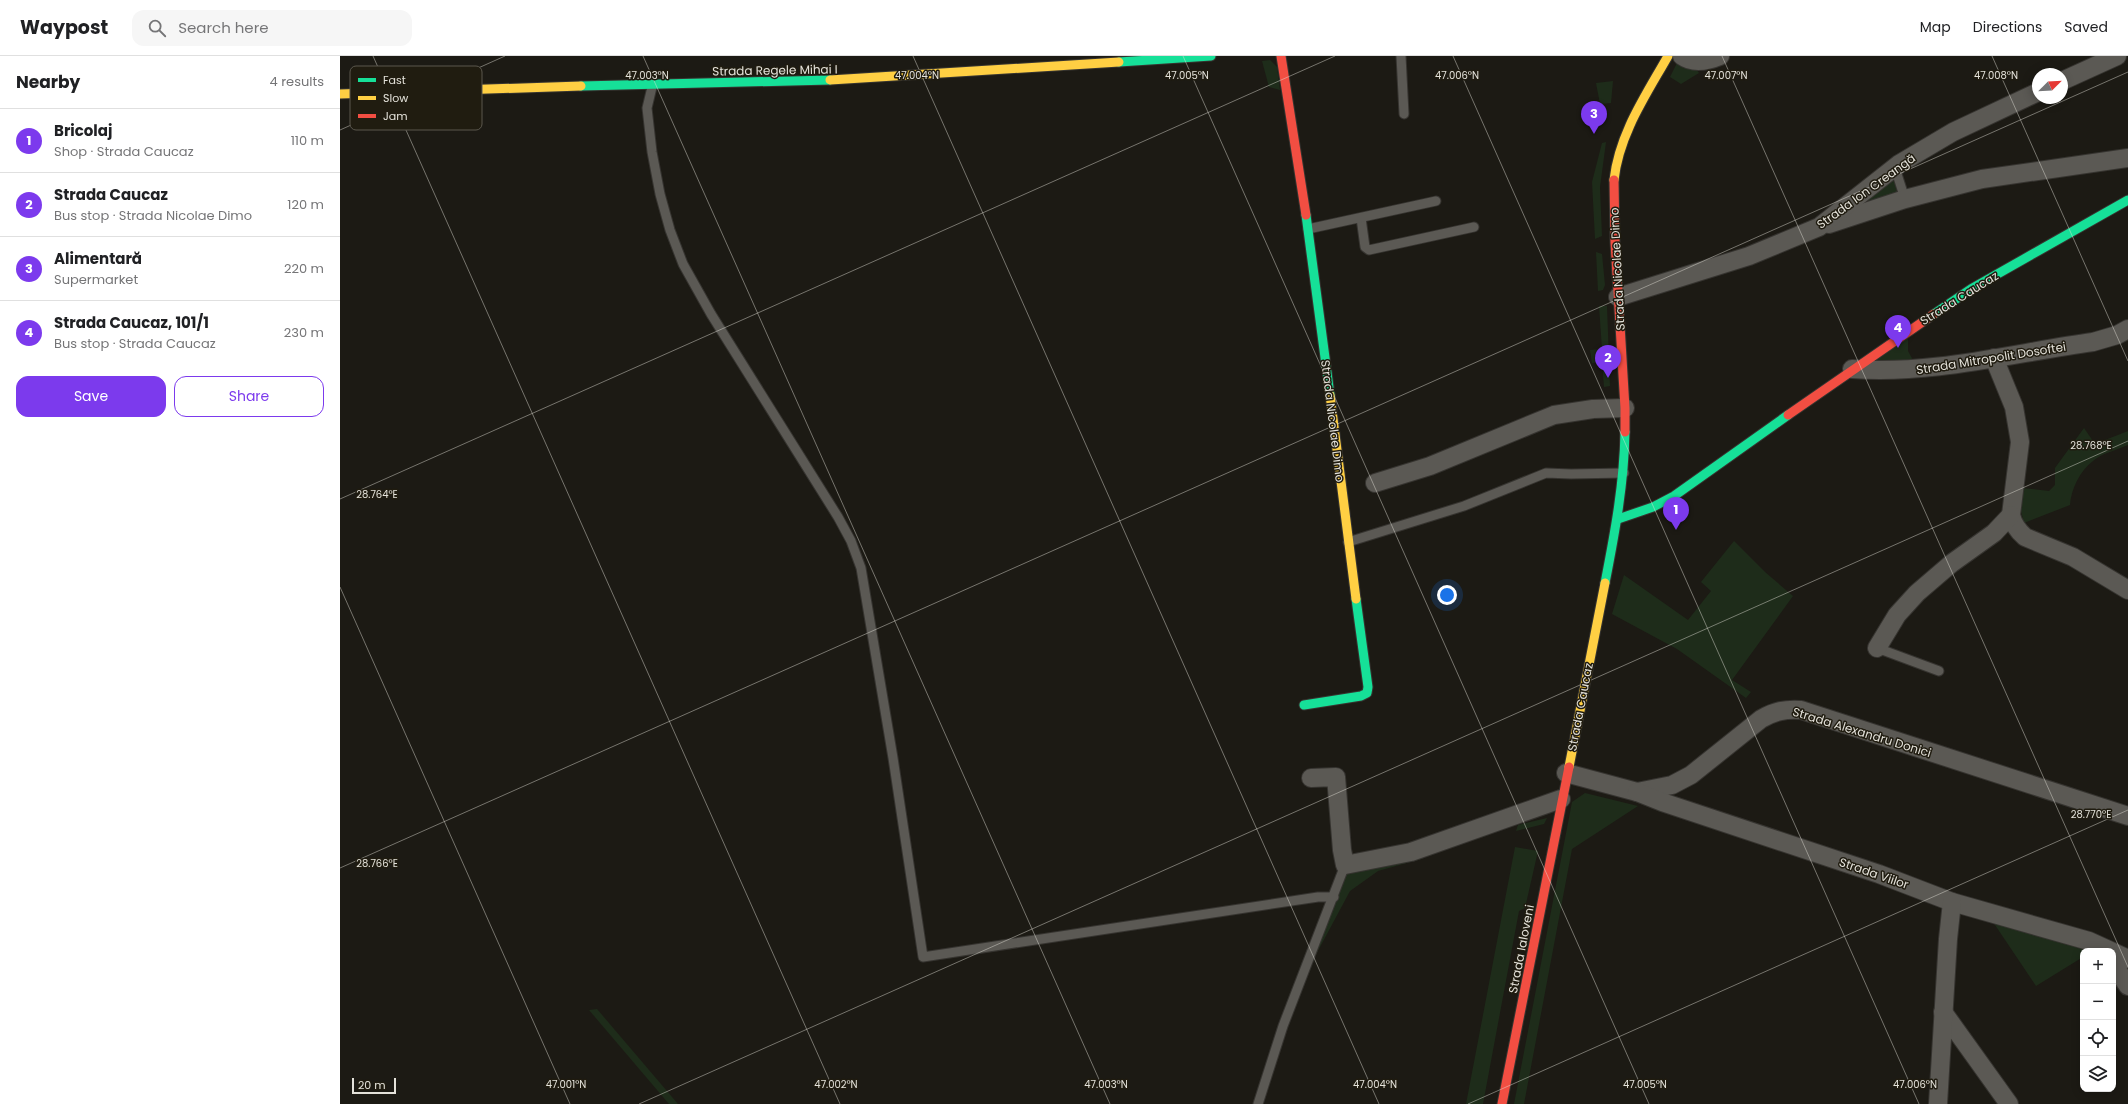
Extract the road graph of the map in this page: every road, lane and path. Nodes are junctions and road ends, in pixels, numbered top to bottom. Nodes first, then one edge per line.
1 (1211, 56) edge
2 (1281, 56) edge
3 (1401, 56) edge
4 (1668, 56) edge
5 (1682, 56) edge
6 (1720, 56) edge
7 (2117, 56) edge
8 (1019, 63) edge
9 (2080, 64) edge
10 (2068, 75) edge
11 (653, 84) junction
12 (482, 89) edge
13 (340, 94) edge
14 (350, 94) edge
15 (2032, 95) edge
16 (1404, 114) dead end
17 (2128, 158) edge
18 (1899, 164) junction
19 (1905, 199) junction
20 (2128, 200) edge
21 (1436, 201) dead end
22 (1361, 218) junction
23 (1474, 227) dead end
24 (1819, 227) junction
25 (1308, 228) junction
26 (1618, 297) junction
27 (2128, 329) edge
28 (1994, 358) junction
29 (1852, 369) junction
30 (1625, 408) junction
31 (1624, 473) junction
32 (1375, 483) dead end
33 (2011, 515) junction
34 (1618, 519) junction
35 (1348, 542) junction
36 (2128, 590) edge
37 (1877, 648) joint
38 (1939, 671) dead end
39 (1304, 705) dead end
40 (1566, 773) junction
41 (1311, 778) dead end
42 (1637, 792) junction
43 (1561, 799) junction
44 (2128, 816) edge
45 (1345, 865) junction
46 (1334, 897) junction
47 (1952, 902) junction
48 (2103, 948) edge
49 (2116, 953) edge
50 (2128, 958) edge
51 (2116, 968) edge
52 (2128, 986) edge
53 (1943, 1012) junction
54 (1258, 1104) edge
55 (1502, 1104) edge
56 (1938, 1104) edge
57 (2009, 1104) edge

1 - 8 street, Strada Regele Mihai I
2 - 25 street, Strada Nicolae Dimo
3 - 16 lane
4 - 26 street, Strada Nicolae Dimo
5 - 6 street
7 - 9 street
8 - 11 street, Strada Regele Mihai I
9 - 10 street
11 - 12 street, Strada Regele Mihai I
11 - 46 lane
13 - 14 street, Strada Regele Mihai I
15 - 18 street, Strada Ion Creangă
17 - 19 street
18 - 19 lane
18 - 24 street, Strada Ion Creangă
19 - 24 street
20 - 29 street, Strada Caucaz
21 - 22 lane
22 - 23 lane
22 - 25 lane
24 - 26 street, Strada Ion Creangă
25 - 35 street, Strada Nicolae Dimo
26 - 30 street, Strada Nicolae Dimo
27 - 28 street, Strada Mitropolit Dosoftei
28 - 29 street, Strada Mitropolit Dosoftei
28 - 33 street
29 - 34 street, Strada Caucaz
30 - 31 street, Strada Nicolae Dimo
30 - 32 street
31 - 34 street, Strada Nicolae Dimo
31 - 35 lane
33 - 36 street
33 - 37 street
34 - 40 street, Strada Caucaz
35 - 39 street
37 - 38 lane
40 - 42 street, Strada Alexandru Donici
40 - 43 street, Strada Caucaz
41 - 45 street
42 - 44 street, Strada Alexandru Donici
42 - 47 street, Strada Viilor
43 - 45 street
43 - 55 street, Strada Ialoveni
45 - 46 lane
46 - 54 lane
47 - 48 street, Strada Viilor
47 - 53 street
49 - 50 street, Strada Viilor
51 - 52 street
53 - 56 street
53 - 57 street

